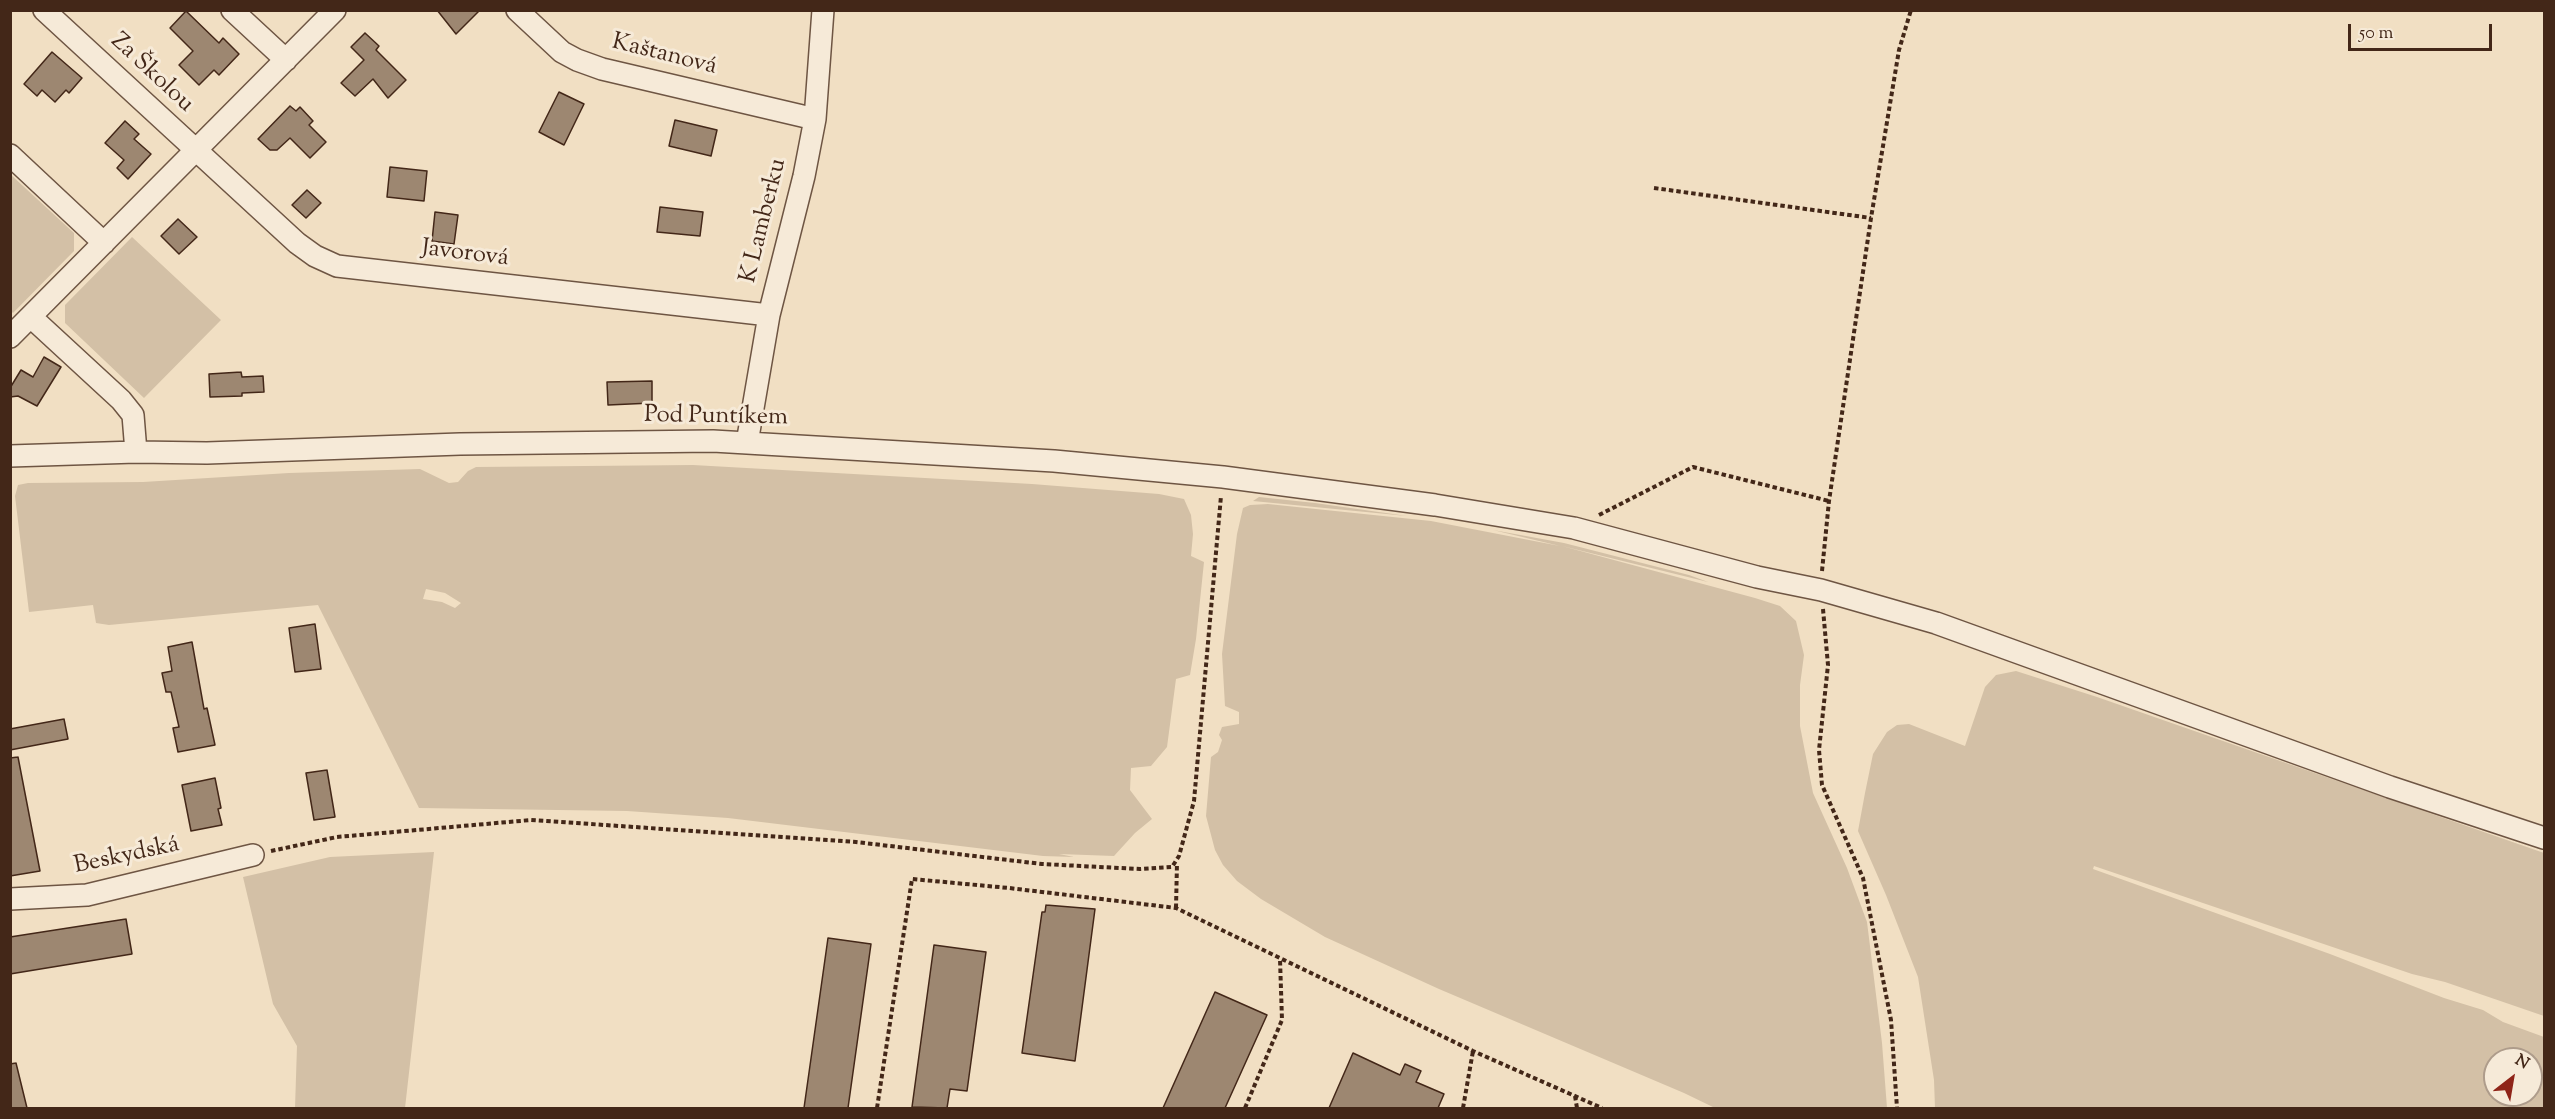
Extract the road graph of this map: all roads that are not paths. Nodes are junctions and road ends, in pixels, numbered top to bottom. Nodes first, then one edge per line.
1 (44, 10) edge
2 (232, 10) edge
3 (335, 10) edge
4 (517, 10) edge
5 (823, 10) edge
6 (286, 60) junction
7 (815, 119) junction
8 (196, 150) junction
9 (10, 154) edge
10 (104, 243) junction
11 (769, 315) junction
12 (31, 317) junction
13 (10, 337) edge
14 (747, 443) junction
15 (136, 452) junction
16 (10, 456) edge
17 (2544, 838) edge
18 (252, 855) road end
19 (10, 899) edge

1 - 8 street, Za Školou
2 - 6 street
3 - 6 street, Za Školou
4 - 7 street, Kaštanová
5 - 7 street, K Lamberku
6 - 8 street, Za Školou
7 - 11 street, K Lamberku
8 - 10 street, Za Školou
8 - 11 street, Javorová
9 - 10 street
10 - 12 street, Za Školou
11 - 14 street, K Lamberku
12 - 13 street, Za Školou
12 - 15 street
14 - 15 street, Pod Puntíkem
14 - 17 street, Pod Puntíkem
15 - 16 street
18 - 19 street, Beskydská

